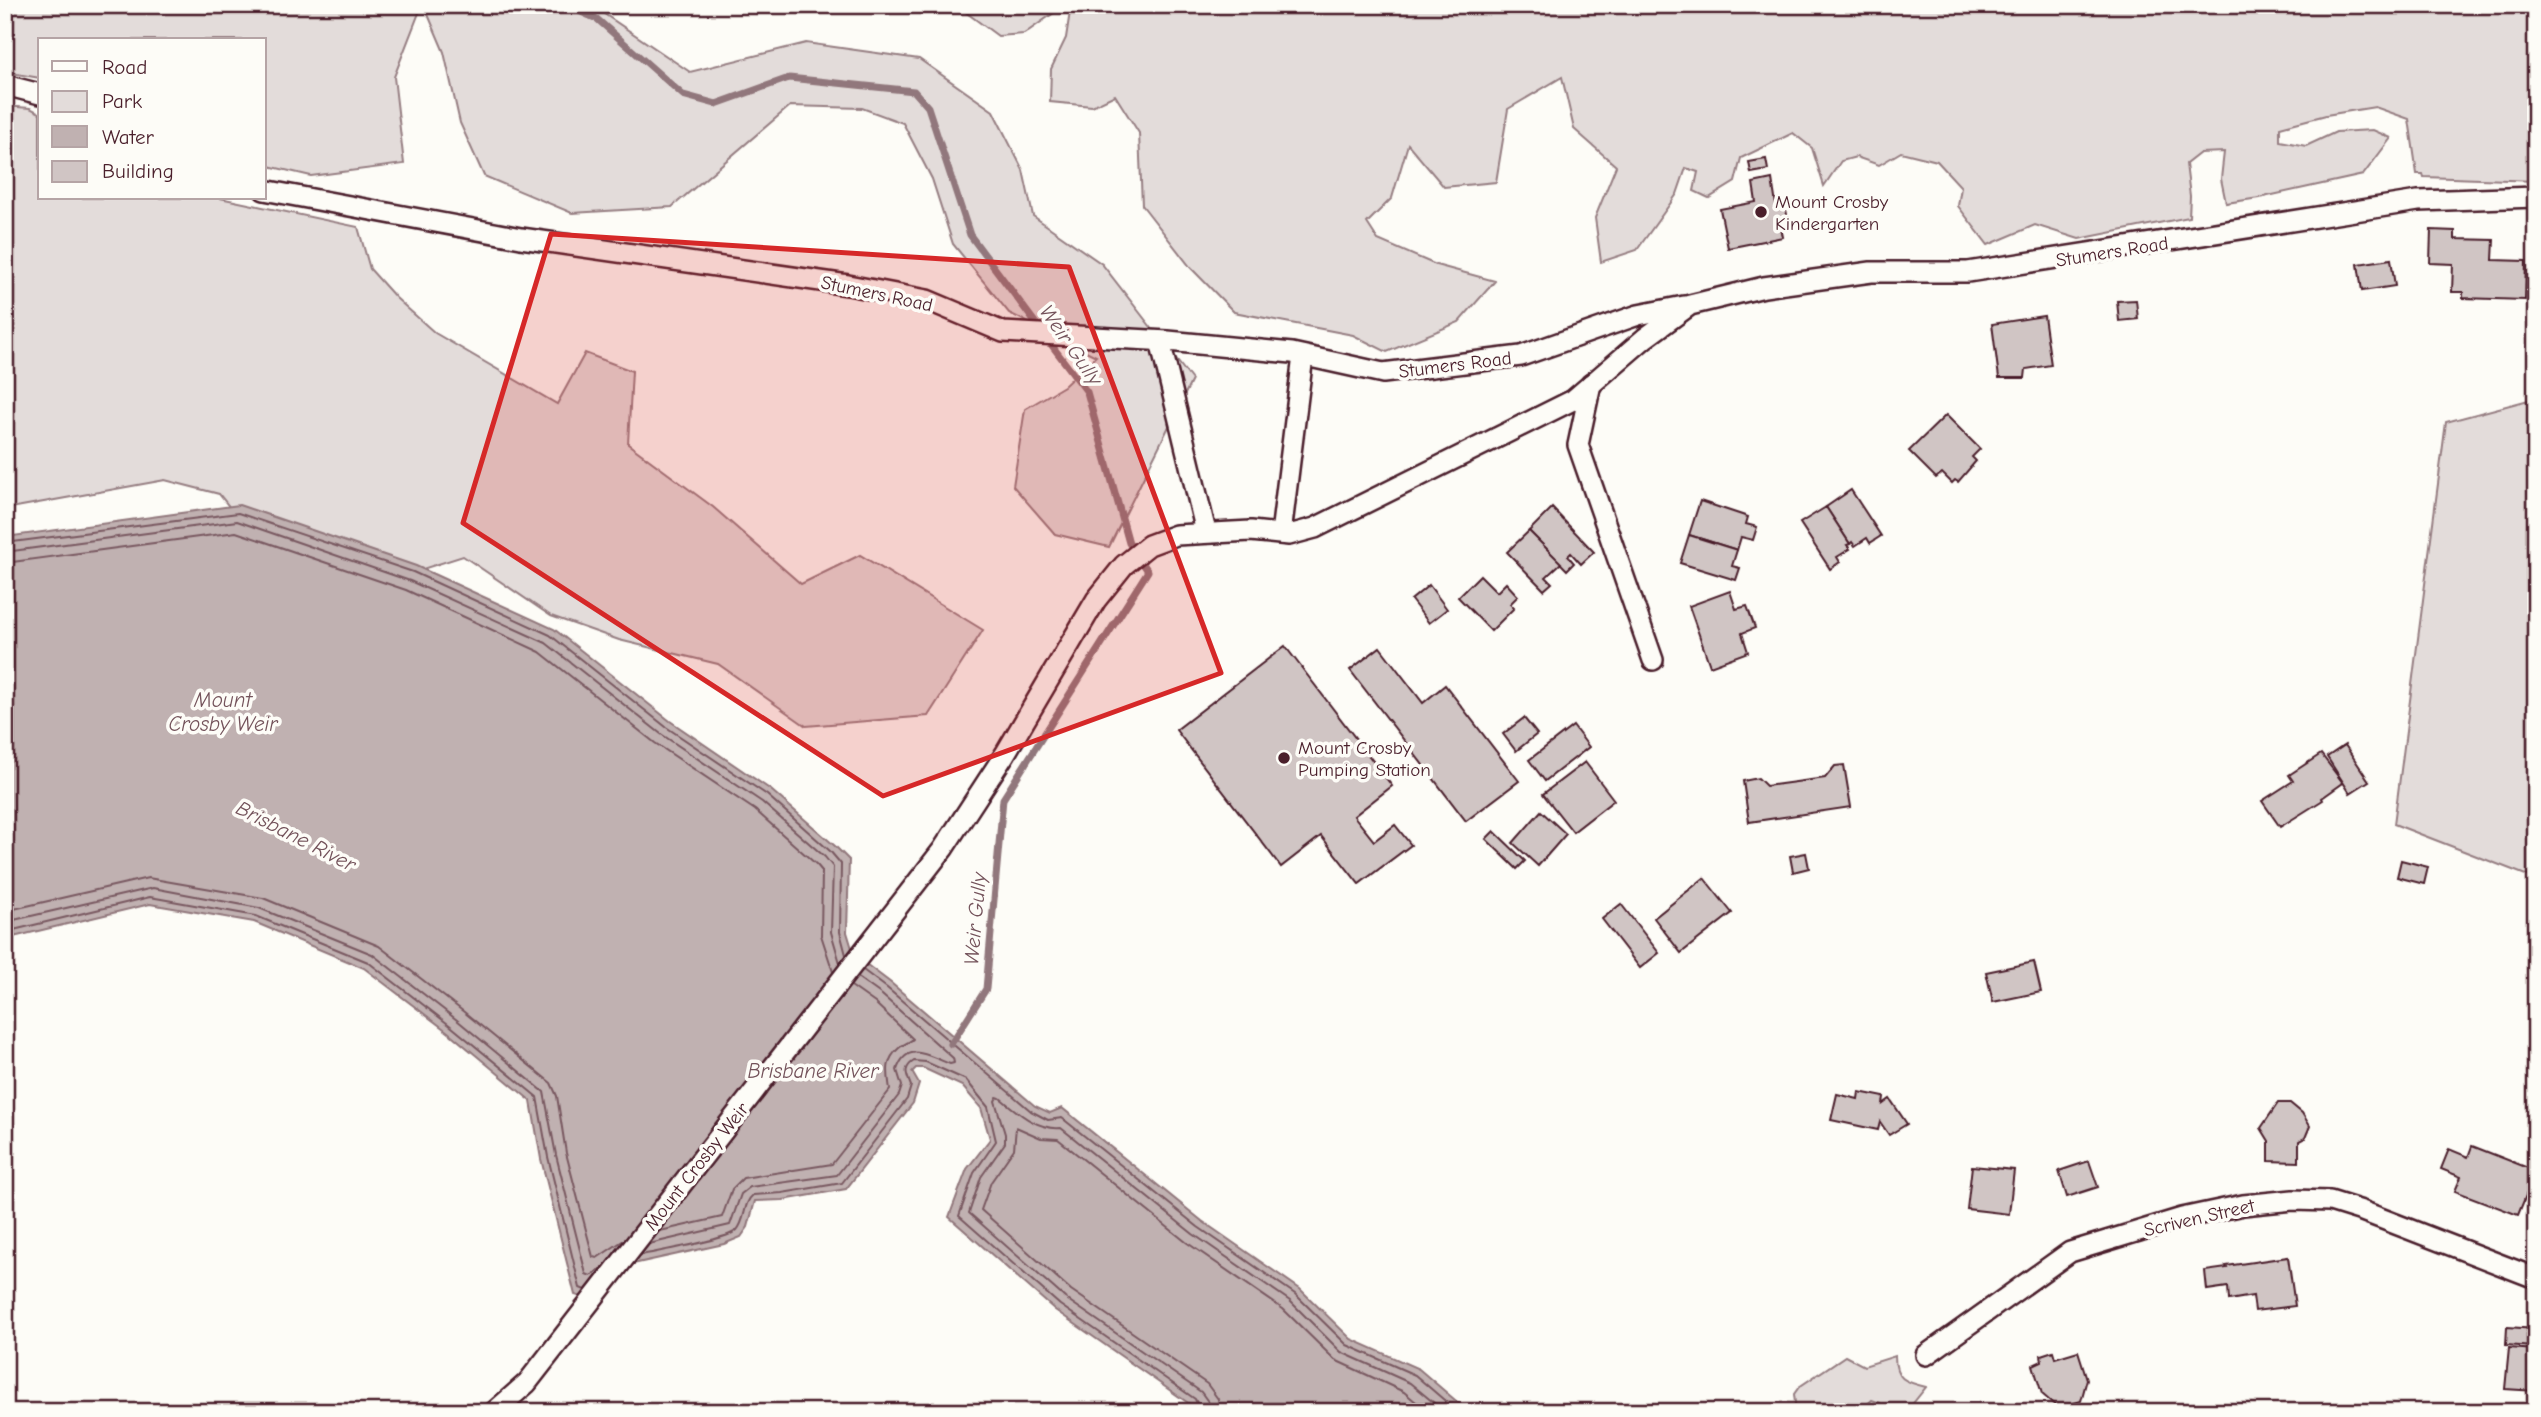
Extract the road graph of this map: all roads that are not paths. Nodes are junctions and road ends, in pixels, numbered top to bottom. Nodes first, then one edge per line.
1 (5, 85) edge
2 (38, 93) edge
3 (266, 190) edge
4 (2536, 197) edge
5 (1690, 304) junction
6 (1160, 341) junction
7 (1303, 356) junction
8 (1591, 384) junction
9 (1206, 532) junction
10 (1281, 534) junction
11 (1653, 660) dead end
12 (943, 849) joint
13 (2536, 1276) edge
14 (1926, 1355) dead end
15 (494, 1412) edge

1 - 2 street
3 - 6 street, Stumers Road
4 - 5 street, Stumers Road
5 - 7 street, Stumers Road
5 - 8 street, Stumers Road
6 - 7 street, Stumers Road
6 - 9 street
7 - 10 street
8 - 10 street, Stumers Road
8 - 11 street
9 - 10 street, Stumers Road
9 - 12 street, Stumers Road
12 - 15 street, Mount Crosby Weir
13 - 14 street, Scriven Street

